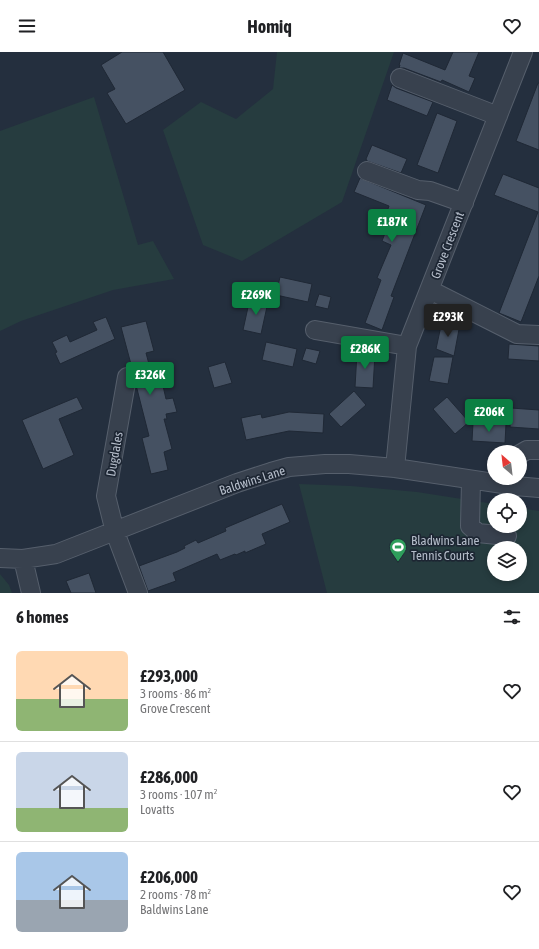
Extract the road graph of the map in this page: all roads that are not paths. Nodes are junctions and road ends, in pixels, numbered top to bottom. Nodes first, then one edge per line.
1 (523, 52) edge
2 (400, 78) dead end
3 (498, 116) junction
4 (367, 170) dead end
5 (464, 203) junction
6 (430, 290) junction
7 (315, 330) dead end
8 (539, 335) edge
9 (407, 346) junction
10 (127, 377) dead end
11 (527, 450) edge
12 (539, 450) edge
13 (395, 468) junction
14 (471, 480) junction
15 (487, 481) edge
16 (527, 485) edge
17 (539, 488) edge
18 (115, 532) junction
19 (507, 536) dead end
20 (0, 558) edge
21 (23, 560) junction
22 (31, 593) edge
23 (138, 593) edge

1 - 3 street, Grove Crescent
2 - 3 street
3 - 5 street, Grove Crescent
4 - 5 street
5 - 6 street, Grove Crescent
6 - 8 street
6 - 9 street, Grove Crescent
7 - 9 street
9 - 13 street, Grove Crescent
10 - 18 street, Dugdales
11 - 12 street
13 - 14 street, Baldwins Lane
13 - 18 street, Baldwins Lane
14 - 15 street, Baldwins Lane
14 - 19 street
16 - 17 street, Baldwins Lane
18 - 21 street, Baldwins Lane
18 - 23 street, Dugdales
20 - 21 street, Baldwins Lane
21 - 22 street

